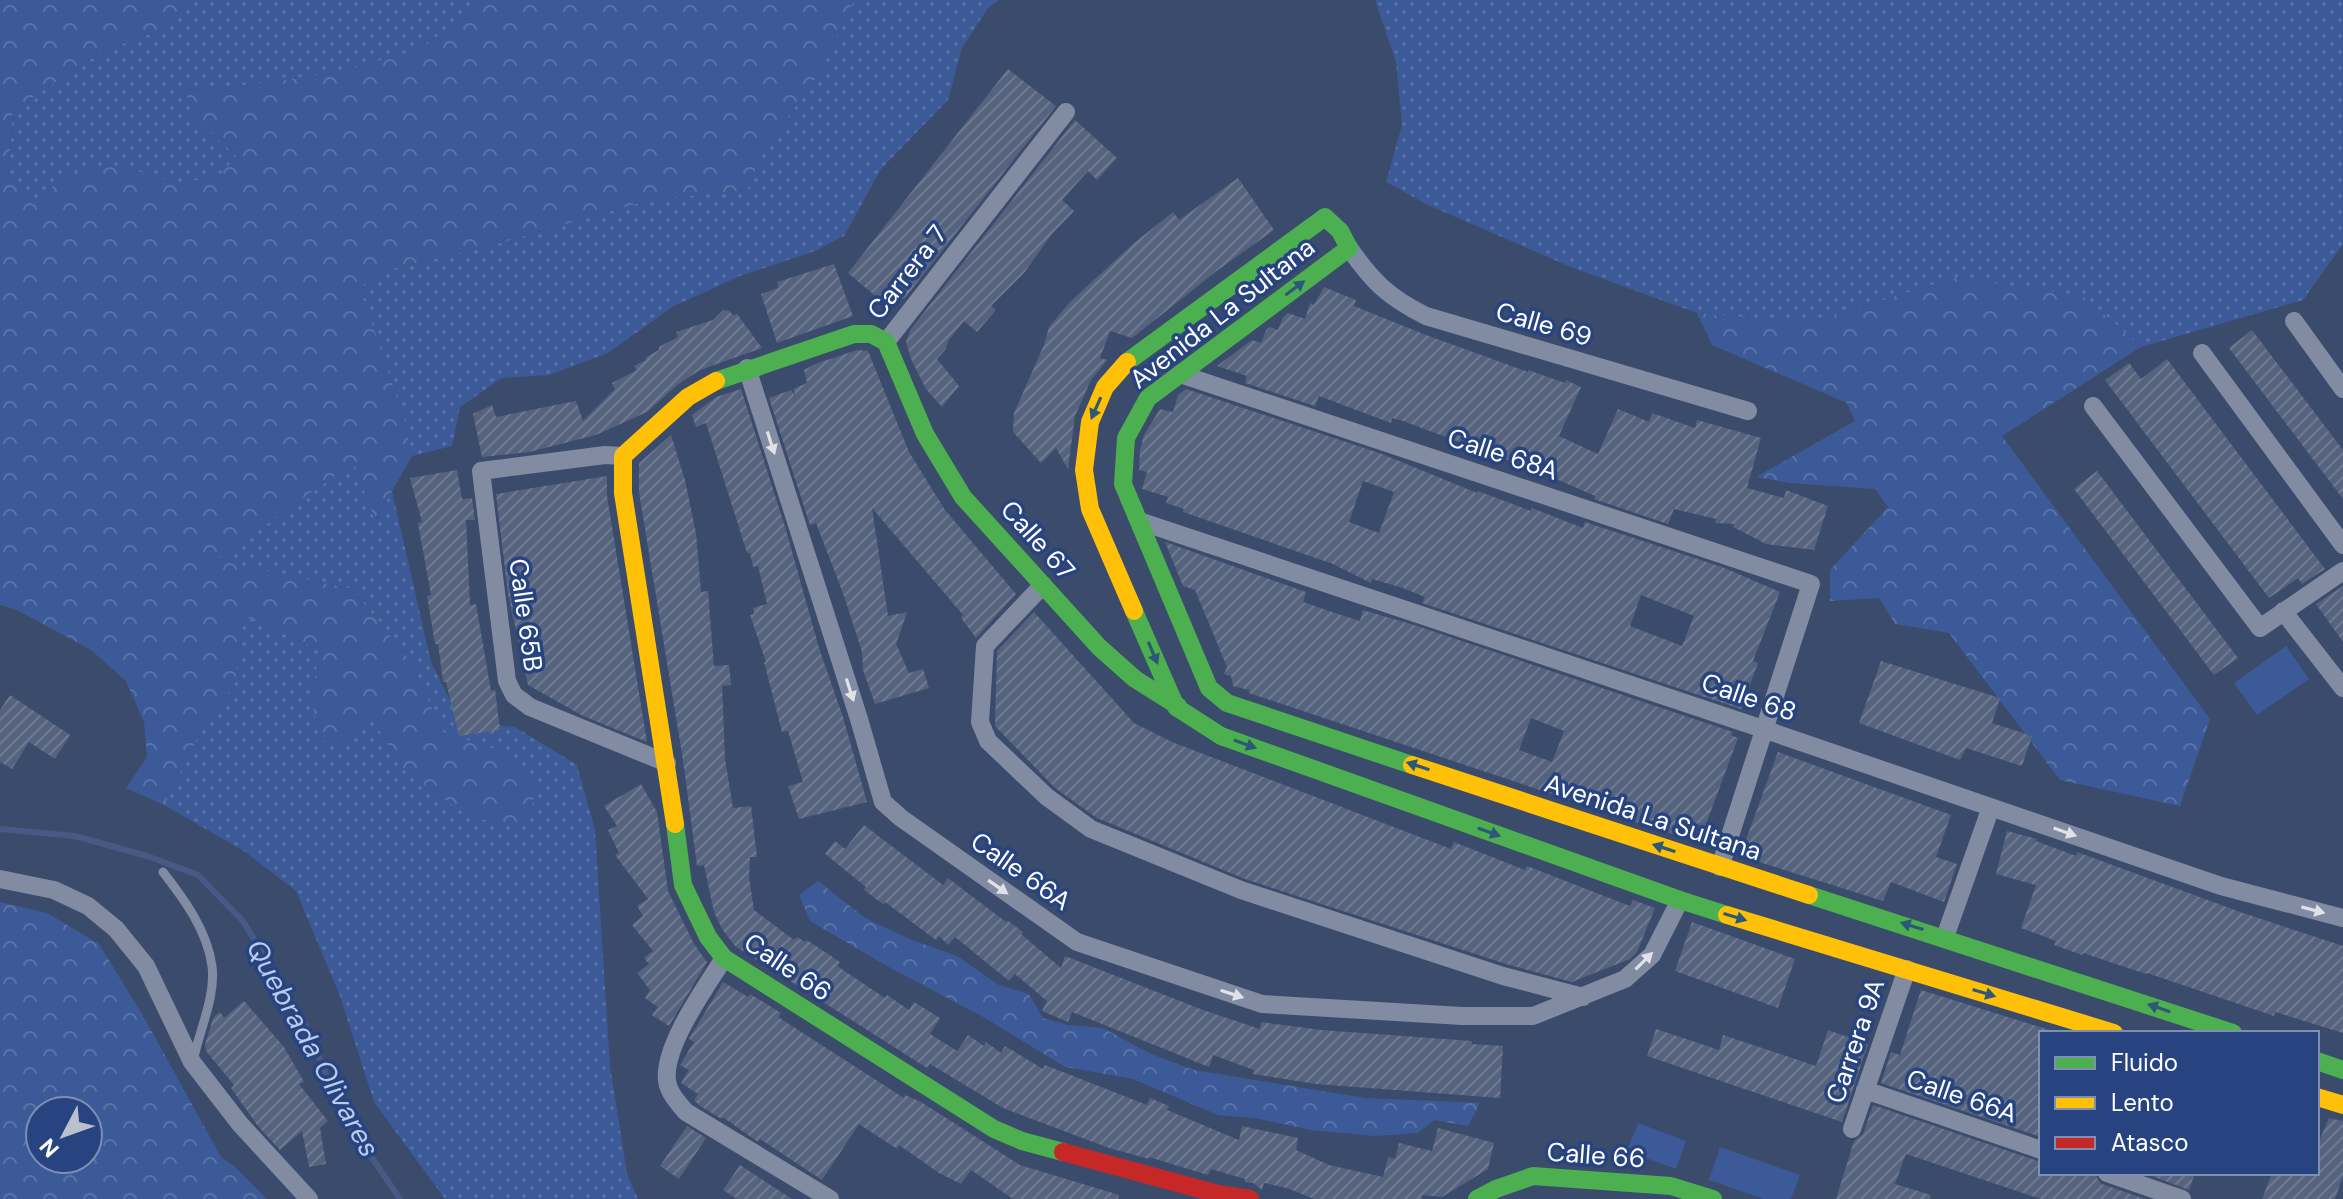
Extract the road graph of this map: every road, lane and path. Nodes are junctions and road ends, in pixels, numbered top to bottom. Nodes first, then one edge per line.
1 (1066, 112) dead end
2 (1349, 248) junction
3 (2294, 321) dead end
4 (886, 342) junction
5 (2202, 353) dead end
6 (747, 368) junction
7 (1180, 374) junction
8 (2343, 389) edge
9 (2093, 406) dead end
10 (1748, 411) dead end
11 (623, 456) junction
12 (1139, 521) junction
13 (2343, 545) edge
14 (2343, 571) edge
15 (1043, 585) junction
16 (2283, 611) junction
17 (1209, 688) junction
18 (2343, 688) edge
19 (1176, 707) junction
20 (1763, 729) junction
21 (667, 763) junction
22 (1991, 807) junction
23 (1720, 867) junction
24 (163, 872) dead end
25 (0, 879) edge
26 (1680, 900) junction
27 (2343, 918) edge
28 (1945, 937) junction
29 (724, 958) junction
30 (1907, 969) junction
31 (1583, 997) junction
32 (2108, 1031) edge
33 (2227, 1031) edge
34 (192, 1062) junction
35 (2319, 1062) edge
36 (2343, 1070) edge
37 (1865, 1090) junction
38 (2319, 1098) edge
39 (2343, 1105) edge
40 (1852, 1129) dead end
41 (2039, 1149) edge
42 (2113, 1175) edge
43 (309, 1199) edge
44 (830, 1199) edge
45 (1250, 1199) edge
46 (1477, 1199) edge
47 (1713, 1199) edge
48 (2182, 1199) edge

1 - 4 street, Carrera 7
7 -> 2 street, Avenida La Sultana
2 - 10 street, Calle 69
2 -> 19 street, Avenida La Sultana
3 - 8 street
4 - 6 street, Carrera 7
4 - 15 street, Calle 67
5 - 13 street
6 - 11 street, Carrera 7
6 -> 31 street, Calle 66A
7 - 12 street, Avenida La Sultana
7 - 20 street, Calle 68A
9 - 16 street
11 - 21 street, Calle 66
11 - 21 street, Calle 65B
12 - 17 street, Avenida La Sultana
12 - 20 street, Calle 68
14 - 16 street
15 - 19 street, Calle 67
15 - 31 street
16 - 18 street
17 - 19 street
23 -> 17 street, Avenida La Sultana
19 -> 26 street
20 - 22 street, Calle 68
20 - 23 street
21 - 29 street, Calle 66
22 -> 27 street, Calle 68
22 - 28 street
28 -> 23 street, Avenida La Sultana
24 - 34 lane
25 - 34 street
26 -> 30 street
31 -> 26 street, Calle 66A
33 -> 28 street, Avenida La Sultana
29 - 44 street
29 - 45 street, Calle 66
30 -> 32 street
30 - 37 street, Carrera 9A
34 - 43 street
35 - 36 street
37 - 40 street, Carrera 9A
37 - 41 street, Calle 66A
38 - 39 street
42 - 48 street
46 - 47 street, Calle 66

